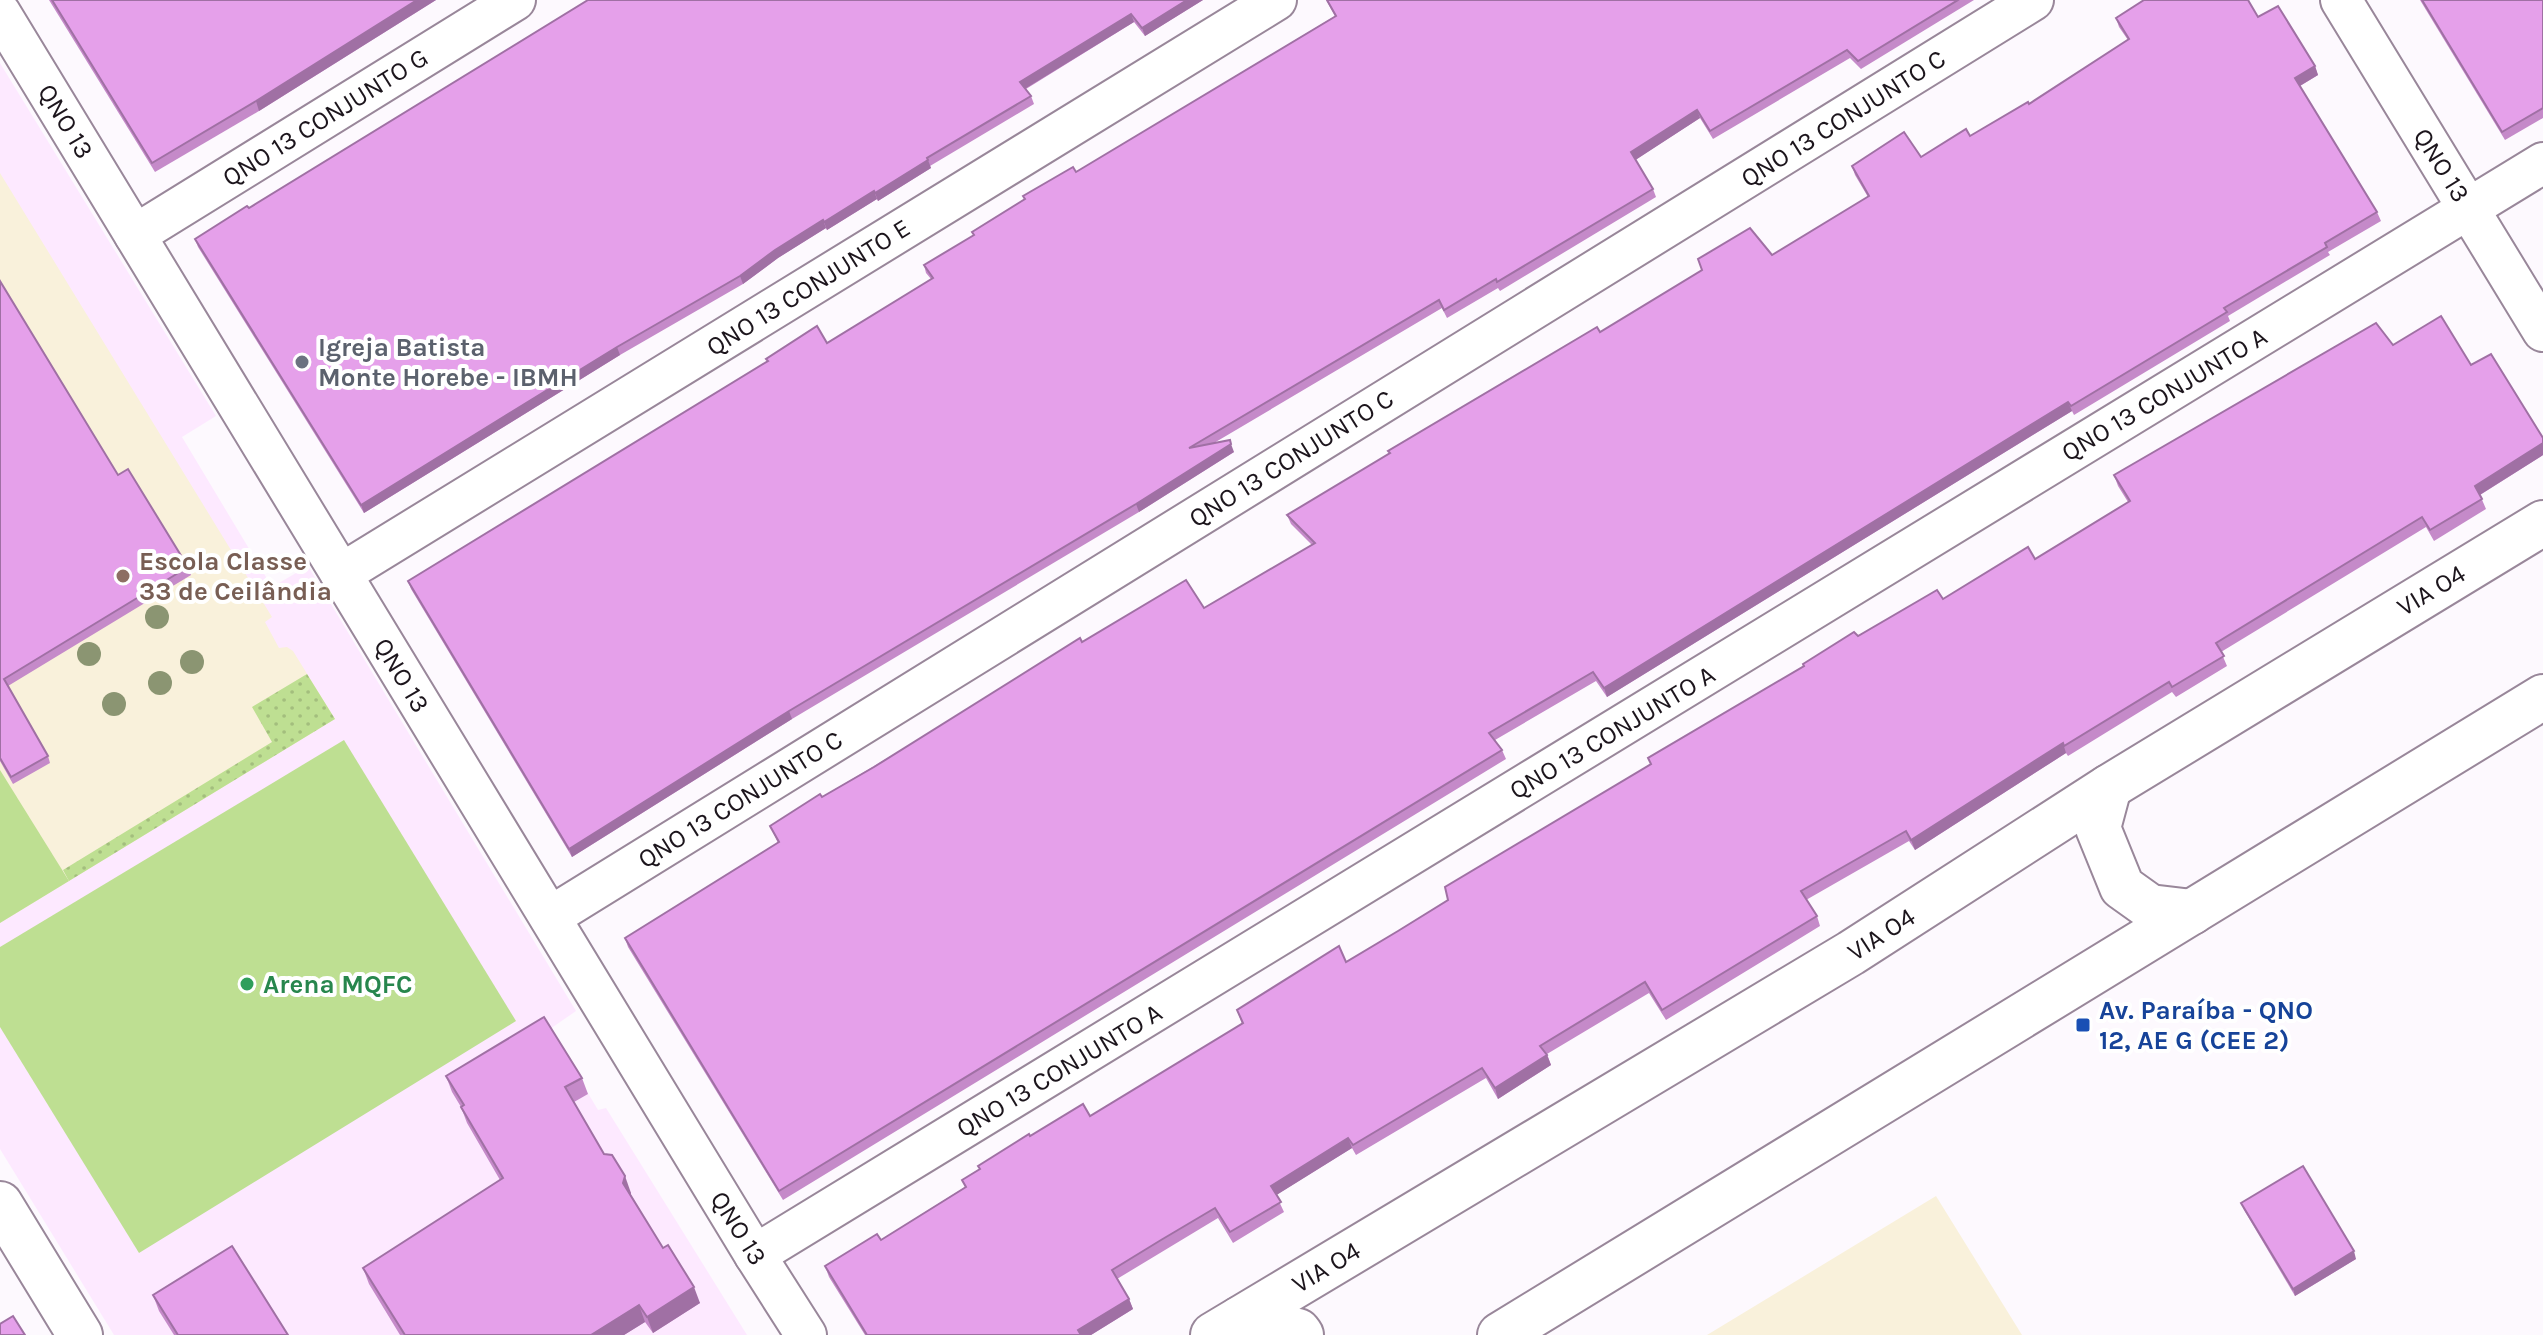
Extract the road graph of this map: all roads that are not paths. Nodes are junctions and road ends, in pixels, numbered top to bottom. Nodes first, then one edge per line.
1 (515, 0) edge
2 (1276, 0) edge
3 (2033, 0) edge
4 (2341, 0) edge
5 (0, 13) edge
6 (2543, 163) edge
7 (2468, 208) junction
8 (135, 235) junction
9 (2543, 331) edge
10 (2543, 523) edge
11 (341, 574) junction
12 (2543, 697) edge
13 (2109, 787) junction
14 (2192, 912) junction
15 (550, 917) junction
16 (7, 1230) edge
17 (755, 1255) junction
18 (1226, 1327) edge
19 (80, 1335) edge
20 (806, 1335) edge
21 (1301, 1335) edge
22 (1500, 1335) edge

1 - 8 street, QNO 13 CONJUNTO G
2 - 11 street, QNO 13 CONJUNTO E
3 - 15 street, QNO 13 CONJUNTO C
4 - 7 street, QNO 13
5 - 8 street, QNO 13
6 - 7 street, QNO 13 CONJUNTO A
7 - 9 street, QNO 13
7 - 17 street, QNO 13 CONJUNTO A
8 - 11 street, QNO 13
10 - 13 main road, VIA O4
11 - 15 street, QNO 13
12 - 14 main road
13 - 14 main road
13 - 18 main road, VIA O4
14 - 22 main road
15 - 17 street, QNO 13
16 - 19 main road
17 - 20 street, QNO 13
18 - 21 main road

